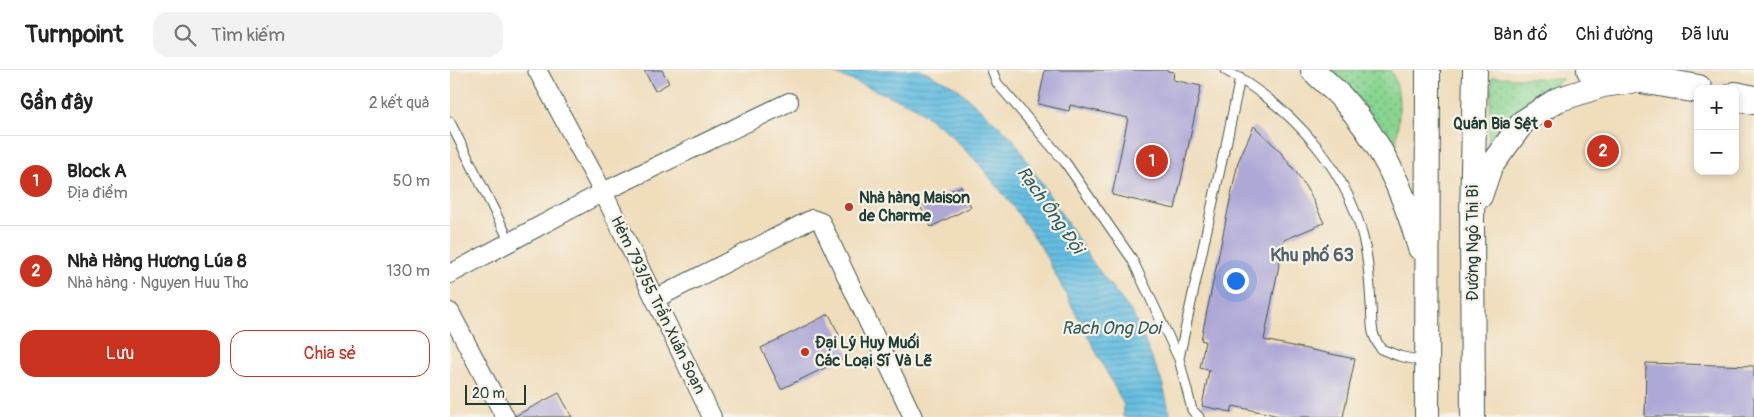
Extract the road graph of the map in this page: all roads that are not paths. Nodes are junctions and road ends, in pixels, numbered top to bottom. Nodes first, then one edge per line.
1 (537, 70) edge
2 (992, 70) edge
3 (1225, 70) edge
4 (1313, 70) edge
5 (1428, 70) edge
6 (1475, 70) edge
7 (1591, 70) edge
8 (1240, 78) junction
9 (1648, 79) junction
10 (1694, 88) edge
11 (1739, 97) edge
12 (1754, 100) edge
13 (789, 102) dead end
14 (450, 122) edge
15 (603, 192) junction
16 (1472, 220) junction
17 (510, 242) junction
18 (450, 274) edge
19 (1427, 276) junction
20 (655, 299) junction
21 (450, 312) edge
22 (1179, 359) junction
23 (1426, 362) junction
24 (505, 417) edge
25 (712, 417) edge
26 (913, 417) edge
27 (1199, 417) edge
28 (1427, 417) edge
29 (1473, 417) edge

1 - 15 street, Hẻm 793/55 Trần Xuân Soạn
2 - 22 lane
3 - 8 lane
4 - 19 street
5 - 19 street
6 - 16 street, Đường Ngô Thị Bì
7 - 9 main road
8 - 22 lane
8 - 23 lane
9 - 10 main road
9 - 16 street
11 - 12 main road
13 - 15 street
14 - 17 lane
15 - 17 street
15 - 20 street, Hẻm 793/55 Trần Xuân Soạn
16 - 29 street, Đường Ngô Thị Bì
17 - 18 street
19 - 23 street
20 - 25 street, Hẻm 793/55 Trần Xuân Soạn
20 - 26 street
21 - 24 street
22 - 27 lane
23 - 28 street

